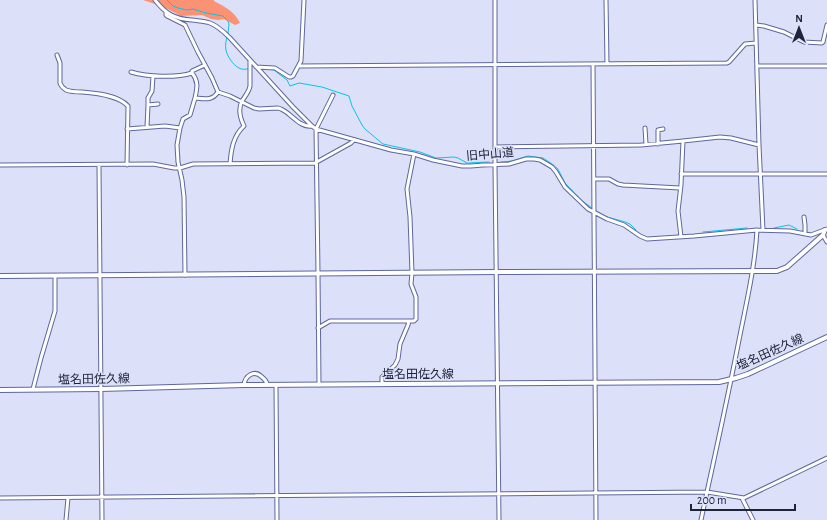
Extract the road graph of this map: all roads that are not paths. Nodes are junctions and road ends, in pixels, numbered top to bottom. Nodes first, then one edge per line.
1 (155, 0) edge
2 (304, 0) edge
3 (495, 0) edge
4 (606, 0) edge
5 (756, 0) edge
6 (166, 12) junction
7 (827, 25) edge
8 (756, 26) junction
9 (756, 43) junction
10 (57, 55) dead end
11 (250, 61) junction
12 (593, 64) junction
13 (607, 64) junction
14 (204, 65) junction
15 (495, 65) junction
16 (299, 66) junction
17 (757, 66) junction
18 (827, 66) edge
19 (256, 67) junction
20 (132, 72) dead end
21 (192, 73) junction
22 (153, 76) junction
23 (218, 92) junction
24 (333, 95) dead end
25 (195, 98) junction
26 (242, 102) junction
27 (158, 104) dead end
28 (148, 105) junction
29 (312, 126) junction
30 (147, 127) junction
31 (180, 128) junction
32 (646, 128) dead end
33 (127, 129) junction
34 (316, 129) junction
35 (663, 129) dead end
36 (354, 140) junction
37 (683, 141) junction
38 (646, 144) junction
39 (658, 144) junction
40 (759, 144) junction
41 (594, 146) junction
42 (495, 147) junction
43 (414, 154) junction
44 (317, 162) junction
45 (127, 164) junction
46 (230, 164) junction
47 (496, 164) junction
48 (0, 165) edge
49 (99, 165) junction
50 (180, 168) junction
51 (681, 174) junction
52 (760, 174) junction
53 (827, 174) edge
54 (594, 179) junction
55 (680, 188) junction
56 (594, 213) junction
57 (804, 217) dead end
58 (757, 230) junction
59 (763, 230) junction
60 (825, 232) edge
61 (805, 234) junction
62 (681, 237) junction
63 (827, 242) edge
64 (594, 271) junction
65 (752, 271) junction
66 (412, 272) junction
67 (497, 272) junction
68 (318, 273) junction
69 (185, 275) junction
70 (0, 276) edge
71 (55, 276) junction
72 (100, 276) junction
73 (409, 321) junction
74 (318, 328) junction
75 (827, 337) edge
76 (731, 380) junction
77 (595, 382) junction
78 (382, 384) junction
79 (498, 384) junction
80 (244, 385) junction
81 (267, 385) junction
82 (276, 385) junction
83 (319, 385) junction
84 (101, 389) junction
85 (0, 390) edge
86 (33, 390) junction
87 (827, 458) edge
88 (707, 492) junction
89 (596, 493) junction
90 (499, 494) junction
91 (277, 496) junction
92 (0, 498) edge
93 (68, 498) junction
94 (102, 498) junction
95 (742, 498) junction
96 (66, 520) edge
97 (102, 520) edge
98 (277, 520) edge
99 (500, 520) edge
100 (596, 520) edge
101 (701, 520) edge
102 (753, 520) edge

1 - 6 street, 旧中山道
2 - 16 street
3 - 15 street
4 - 13 street
5 - 8 street
6 - 11 street, 旧中山道
6 - 14 street
7 - 8 street
8 - 9 street
9 - 13 street
9 - 17 street
10 - 33 street
11 - 19 street, 旧中山道
11 - 26 street
12 - 13 street
12 - 15 street
12 - 41 street
14 - 21 street
14 - 23 street
15 - 16 street
15 - 42 street
16 - 19 street
17 - 18 street
17 - 40 street
19 - 29 street, 旧中山道
20 - 22 street
21 - 22 street
21 - 25 street
22 - 28 street
23 - 25 street
23 - 26 street
24 - 34 street
25 - 31 street
26 - 29 street
26 - 46 street
27 - 28 street
28 - 30 street
29 - 34 street, 旧中山道
30 - 31 street
30 - 33 street
31 - 50 street
32 - 38 street
33 - 45 street
34 - 36 street, 旧中山道
34 - 44 street
35 - 39 street
36 - 43 street, 旧中山道
36 - 44 street
37 - 39 street
37 - 40 street
37 - 51 street
38 - 39 street
38 - 41 street
40 - 52 street
41 - 42 street
41 - 54 street
42 - 47 street
43 - 47 street, 旧中山道
43 - 66 street
44 - 46 street
44 - 68 street
45 - 49 street
45 - 50 street
46 - 50 street
47 - 56 street, 旧中山道
47 - 67 street
48 - 49 street
49 - 72 street
50 - 69 street
51 - 52 street
51 - 55 street
52 - 53 street
52 - 59 street
54 - 55 street
54 - 56 street
55 - 62 street
56 - 62 street, 旧中山道
56 - 64 street
57 - 61 street
58 - 59 street, 旧中山道
58 - 62 street, 旧中山道
58 - 65 street
59 - 61 street, 旧中山道
60 - 61 street, 旧中山道
60 - 63 street
60 - 65 main road
64 - 65 main road
64 - 67 main road
64 - 77 street
65 - 76 street
66 - 67 main road
66 - 68 main road
66 - 73 street
67 - 79 street
68 - 69 main road
68 - 74 street
69 - 72 main road
70 - 71 main road
71 - 72 main road
71 - 86 street
72 - 84 street
73 - 74 street
73 - 78 street
74 - 83 street
75 - 76 main road, 塩名田佐久線
76 - 77 main road, 塩名田佐久線
76 - 88 street
77 - 79 main road, 塩名田佐久線
77 - 89 street
78 - 79 main road, 塩名田佐久線
78 - 83 main road, 塩名田佐久線
79 - 90 street
80 - 81 main road, 塩名田佐久線
80 - 81 street
80 - 84 main road, 塩名田佐久線
81 - 82 main road, 塩名田佐久線
82 - 83 main road, 塩名田佐久線
82 - 91 street
84 - 86 main road, 塩名田佐久線
84 - 94 street
85 - 86 main road, 塩名田佐久線
87 - 95 street
88 - 89 street
88 - 95 street
88 - 101 street
89 - 90 street
89 - 100 street
90 - 91 street
90 - 99 street
91 - 94 street
91 - 98 street
92 - 93 street
93 - 94 street
93 - 96 street
94 - 97 street
95 - 102 street

